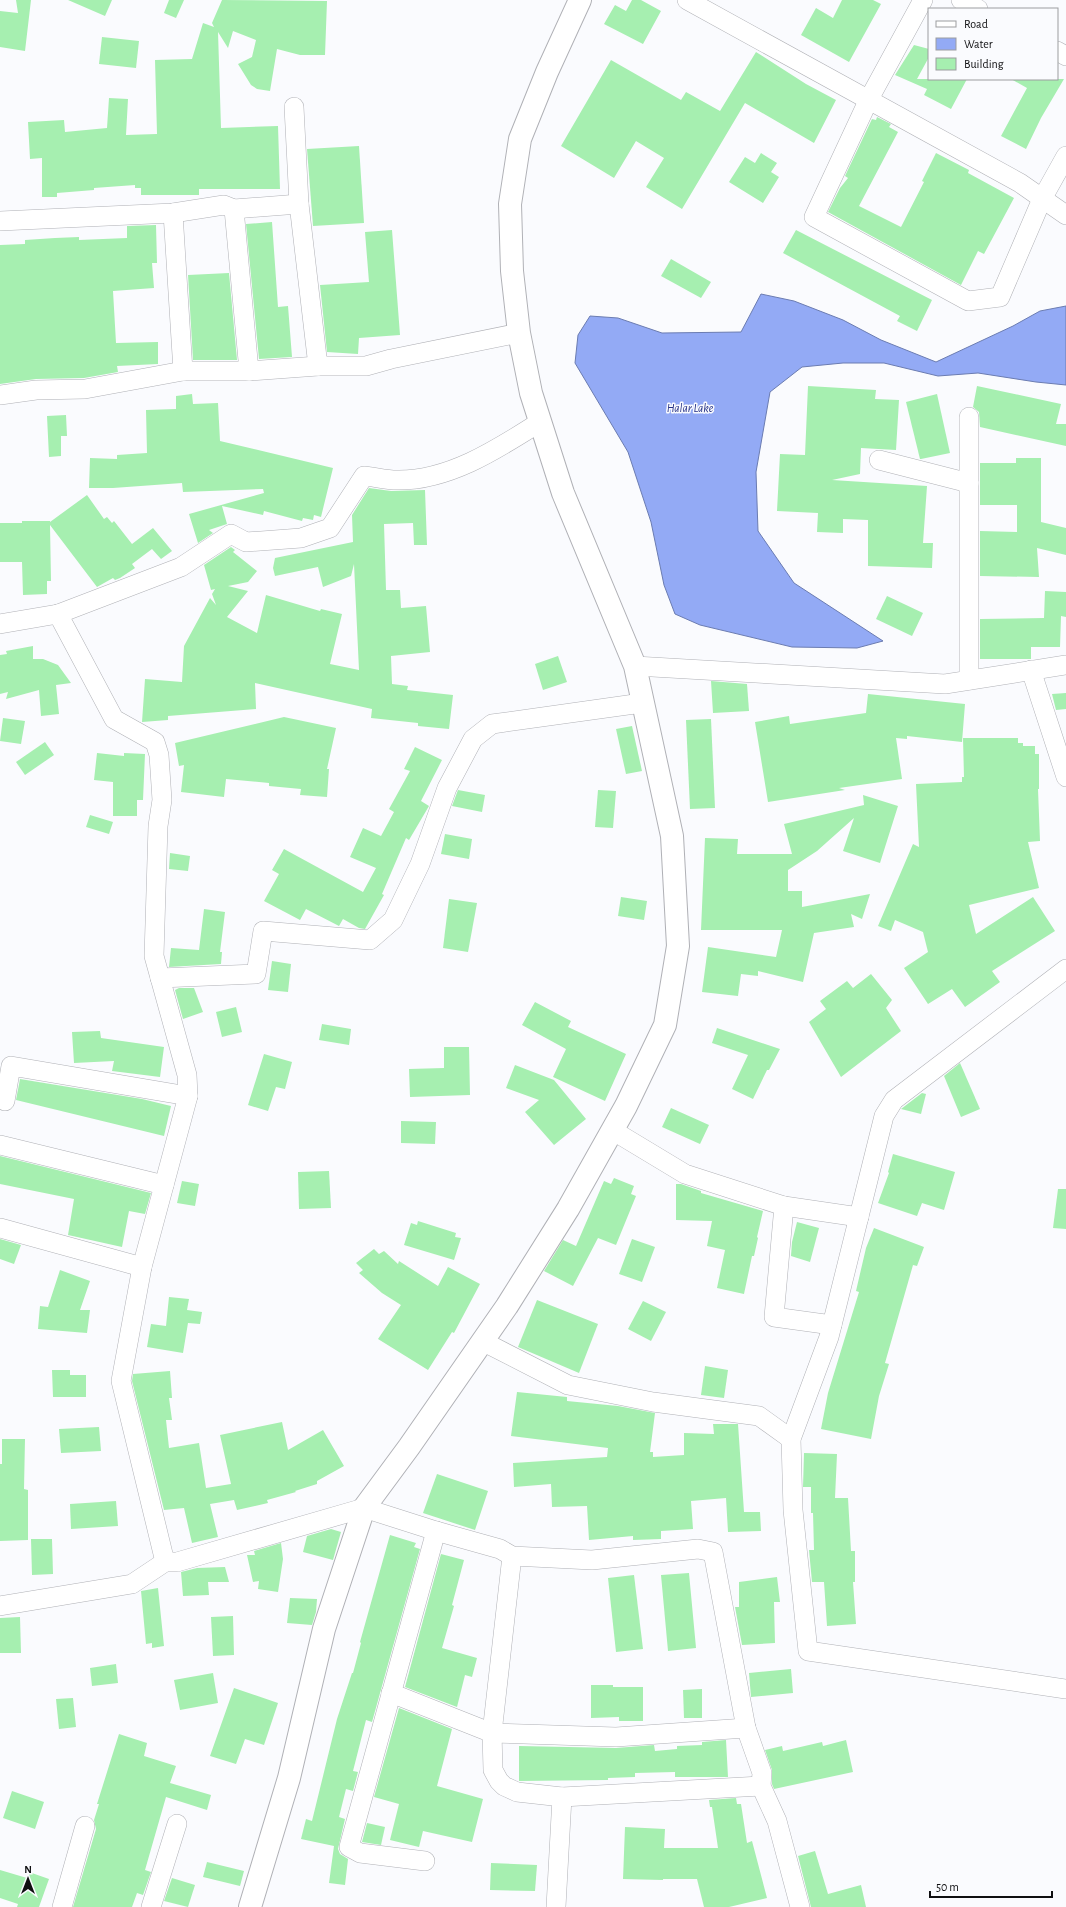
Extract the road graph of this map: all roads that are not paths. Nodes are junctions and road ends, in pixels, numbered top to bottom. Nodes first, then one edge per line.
1 (580, 0) edge
2 (687, 0) edge
3 (923, 0) edge
4 (962, 0) edge
5 (976, 8) edge
6 (869, 99) junction
7 (294, 107) dead end
8 (1066, 156) edge
9 (1042, 199) junction
10 (299, 204) junction
11 (234, 209) junction
12 (173, 213) junction
13 (1066, 215) edge
14 (0, 221) edge
15 (519, 333) junction
16 (318, 366) junction
17 (183, 371) junction
18 (249, 371) junction
19 (0, 395) edge
20 (970, 417) dead end
21 (540, 422) junction
22 (880, 460) dead end
23 (969, 483) junction
24 (58, 614) junction
25 (0, 624) edge
26 (1066, 665) edge
27 (634, 666) junction
28 (1031, 670) junction
29 (969, 680) junction
30 (642, 703) junction
31 (1066, 777) edge
32 (1066, 969) edge
33 (160, 978) junction
34 (188, 1096) junction
35 (5, 1101) dead end
36 (612, 1130) junction
37 (0, 1145) edge
38 (164, 1185) junction
39 (784, 1206) junction
40 (859, 1217) junction
41 (0, 1228) edge
42 (142, 1267) junction
43 (832, 1325) junction
44 (482, 1342) junction
45 (791, 1439) junction
46 (364, 1508) junction
47 (436, 1531) junction
48 (512, 1556) junction
49 (165, 1562) junction
50 (0, 1606) edge
51 (1066, 1689) edge
52 (391, 1693) junction
53 (746, 1728) junction
54 (492, 1733) junction
55 (761, 1786) junction
56 (562, 1797) junction
57 (177, 1824) dead end
58 (85, 1826) dead end
59 (425, 1861) dead end
60 (62, 1907) edge
61 (151, 1907) edge
62 (250, 1907) edge
63 (556, 1907) edge
64 (800, 1907) edge

1 - 15 street
2 - 6 street
3 - 6 street
4 - 5 street
6 - 9 street
6 - 9 street
7 - 10 street
8 - 9 street
9 - 13 street
10 - 11 street
10 - 16 street
11 - 12 street
11 - 18 street
12 - 14 street
12 - 17 street
15 - 16 street
15 - 21 street
16 - 18 street
17 - 18 street
17 - 19 street
20 - 23 street
21 - 24 street
21 - 27 street
22 - 23 street
23 - 29 street
24 - 25 street
24 - 33 street
26 - 28 street
27 - 29 street
27 - 30 street
28 - 29 street
28 - 31 street
30 - 33 street
30 - 36 street
32 - 40 street
33 - 34 street
34 - 35 street
34 - 38 street
36 - 39 street
36 - 44 street
37 - 38 street
38 - 42 street
39 - 40 street
39 - 43 street
40 - 43 street
41 - 42 street
42 - 49 street
43 - 45 street
44 - 45 street
44 - 46 street
45 - 51 street
46 - 47 street
46 - 49 street
46 - 62 street
47 - 48 street
47 - 52 street
48 - 53 street
48 - 54 street
49 - 50 street
52 - 54 street
52 - 59 street
53 - 54 street
53 - 55 street
54 - 56 street
55 - 56 street
55 - 64 street
56 - 63 street
57 - 61 street
58 - 60 street

